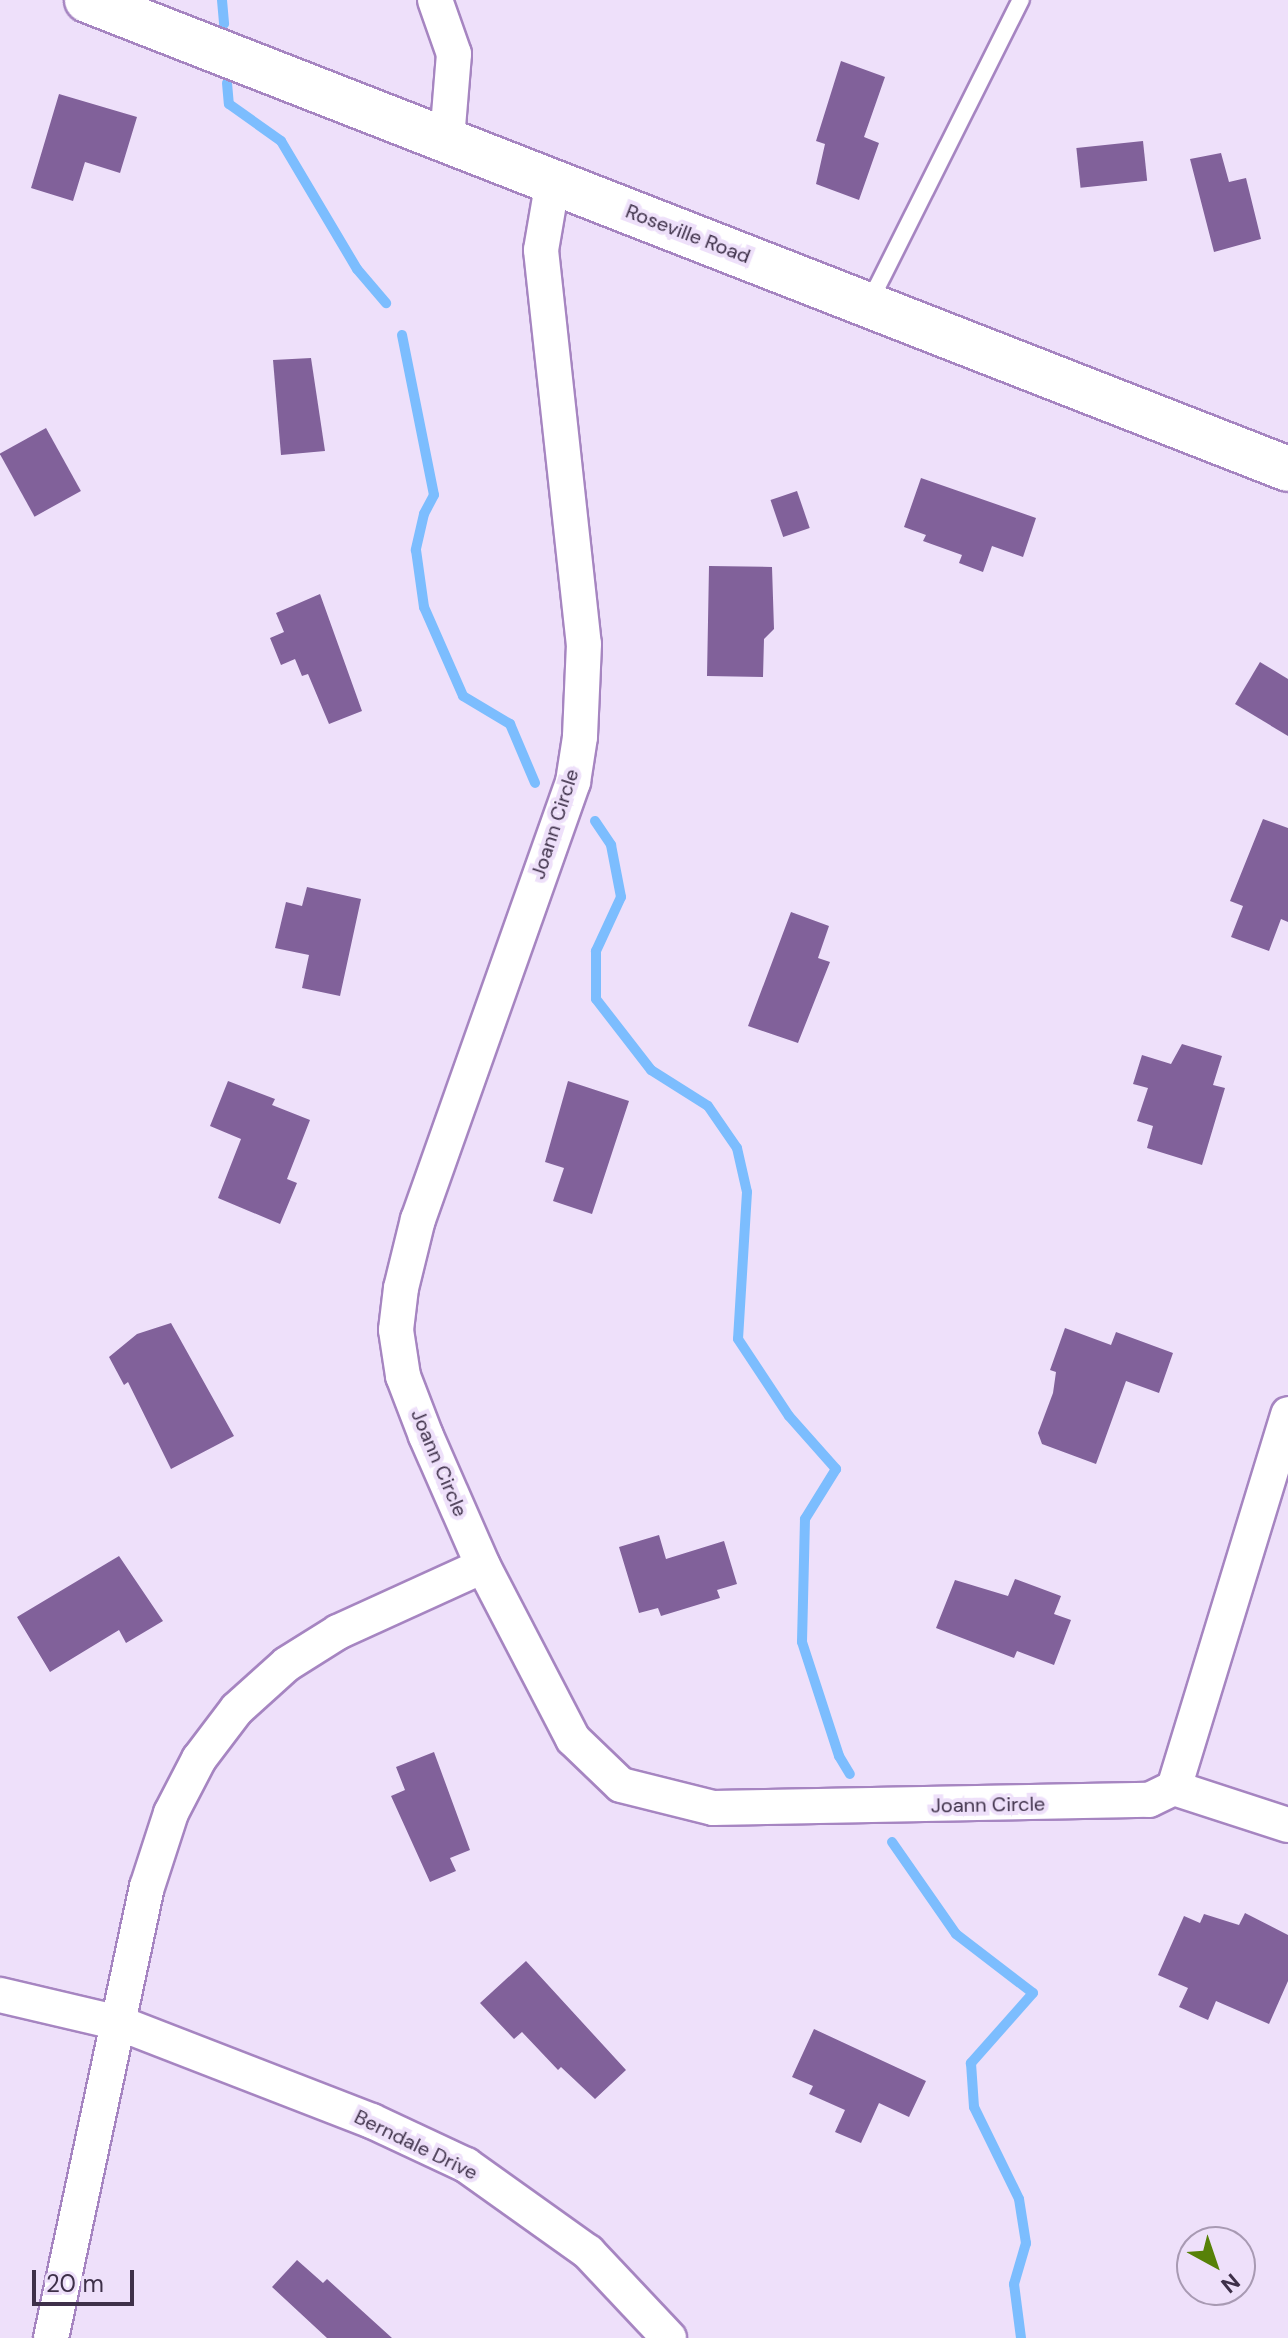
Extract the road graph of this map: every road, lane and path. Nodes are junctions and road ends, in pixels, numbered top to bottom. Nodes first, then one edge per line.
1 (87, 0) edge
2 (435, 0) edge
3 (1021, 0) edge
4 (447, 139) junction
5 (553, 180) junction
6 (868, 305) junction
7 (1288, 469) edge
8 (1288, 1414) edge
9 (483, 1566) junction
10 (1174, 1788) junction
11 (1288, 1825) edge
12 (0, 1995) edge
13 (119, 2023) junction
14 (51, 2338) edge
15 (669, 2338) edge

1 - 4 street, Roseville Road
2 - 4 street
3 - 6 lane
4 - 5 street, Roseville Road
5 - 6 street, Roseville Road
5 - 9 street, Joann Circle
6 - 7 street, Roseville Road
8 - 10 street
9 - 10 street, Joann Circle
9 - 13 street
10 - 11 street
12 - 13 street, Berndale Drive
13 - 14 street
13 - 15 street, Berndale Drive

